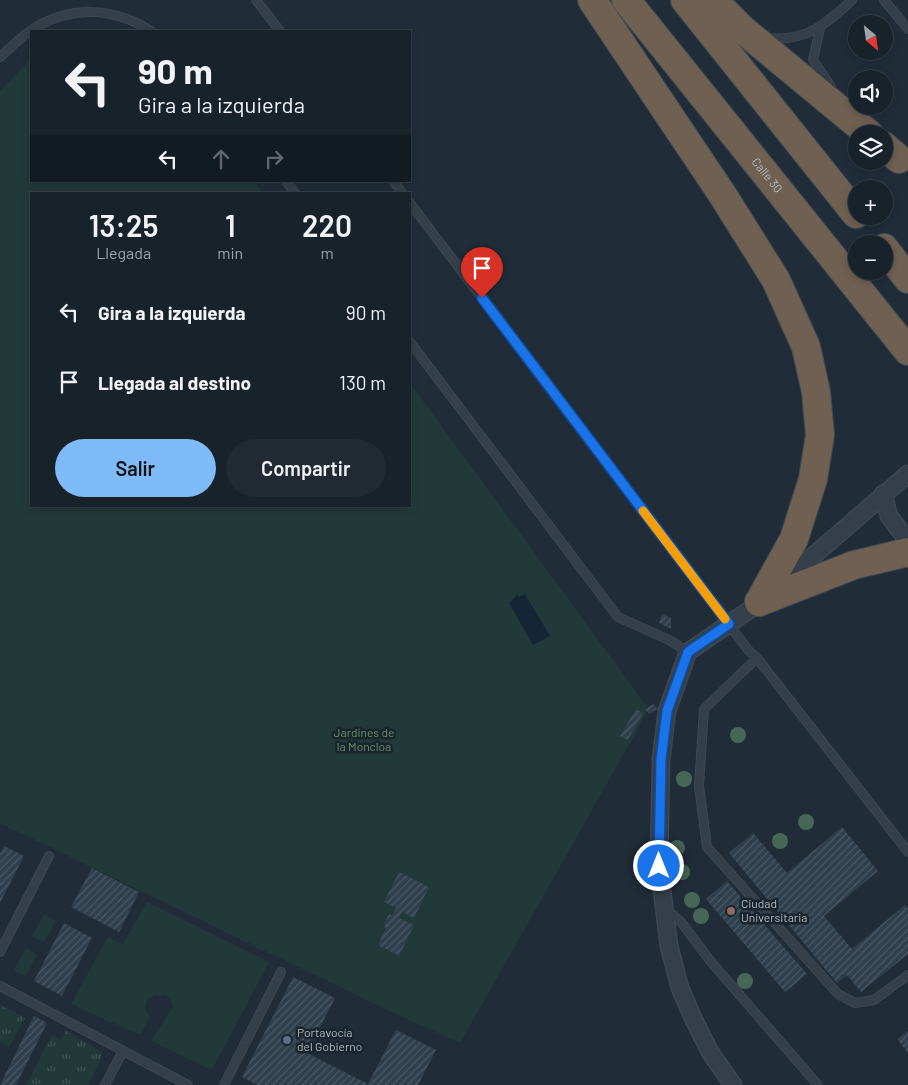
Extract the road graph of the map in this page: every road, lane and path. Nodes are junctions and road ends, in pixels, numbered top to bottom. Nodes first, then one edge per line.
1 (256, 0) edge
2 (592, 0) edge
3 (626, 0) edge
4 (685, 0) edge
5 (713, 0) edge
6 (852, 0) edge
7 (884, 0) edge
8 (820, 28) junction
9 (742, 29) junction
10 (908, 29) edge
11 (34, 30) edge
12 (150, 30) edge
13 (279, 30) edge
14 (30, 33) edge
15 (0, 57) edge
16 (834, 90) dead end
17 (859, 115) edge
18 (858, 125) edge
19 (868, 125) edge
20 (287, 182) edge
21 (294, 192) edge
22 (411, 204) edge
23 (848, 204) edge
24 (865, 225) edge
25 (873, 235) edge
26 (893, 260) edge
27 (908, 279) edge
28 (411, 343) edge
29 (908, 351) edge
30 (908, 474) edge
31 (883, 494) junction
32 (908, 541) edge
33 (908, 552) edge
34 (759, 602) junction
35 (729, 624) junction
36 (688, 652) junction
37 (757, 658) junction
38 (908, 852) edge
39 (49, 856) dead end
40 (663, 907) junction
41 (0, 952) edge
42 (281, 972) dead end
43 (908, 975) edge
44 (0, 986) edge
45 (123, 1051) junction
46 (105, 1085) edge
47 (188, 1085) edge
48 (224, 1085) edge
49 (733, 1085) edge
50 (818, 1085) edge

1 - 13 lane
2 - 34 highway
3 - 29 highway, Calle 30
4 - 23 highway
5 - 9 highway
6 - 8 lane
7 - 10 lane
8 - 9 lane
8 - 16 lane
9 - 18 highway
11 - 12 lane
14 - 15 lane
17 - 19 lane
20 - 21 lane
22 - 35 lane
24 - 25 highway
26 - 27 highway
28 - 36 lane
30 - 31 street
31 - 32 street
31 - 34 street
33 - 34 highway
34 - 35 street
35 - 36 street
35 - 37 lane
36 - 40 street
37 - 38 lane
37 - 43 lane
39 - 41 lane
40 - 49 street
40 - 50 lane
42 - 48 lane
44 - 45 lane
45 - 46 lane
45 - 47 lane

